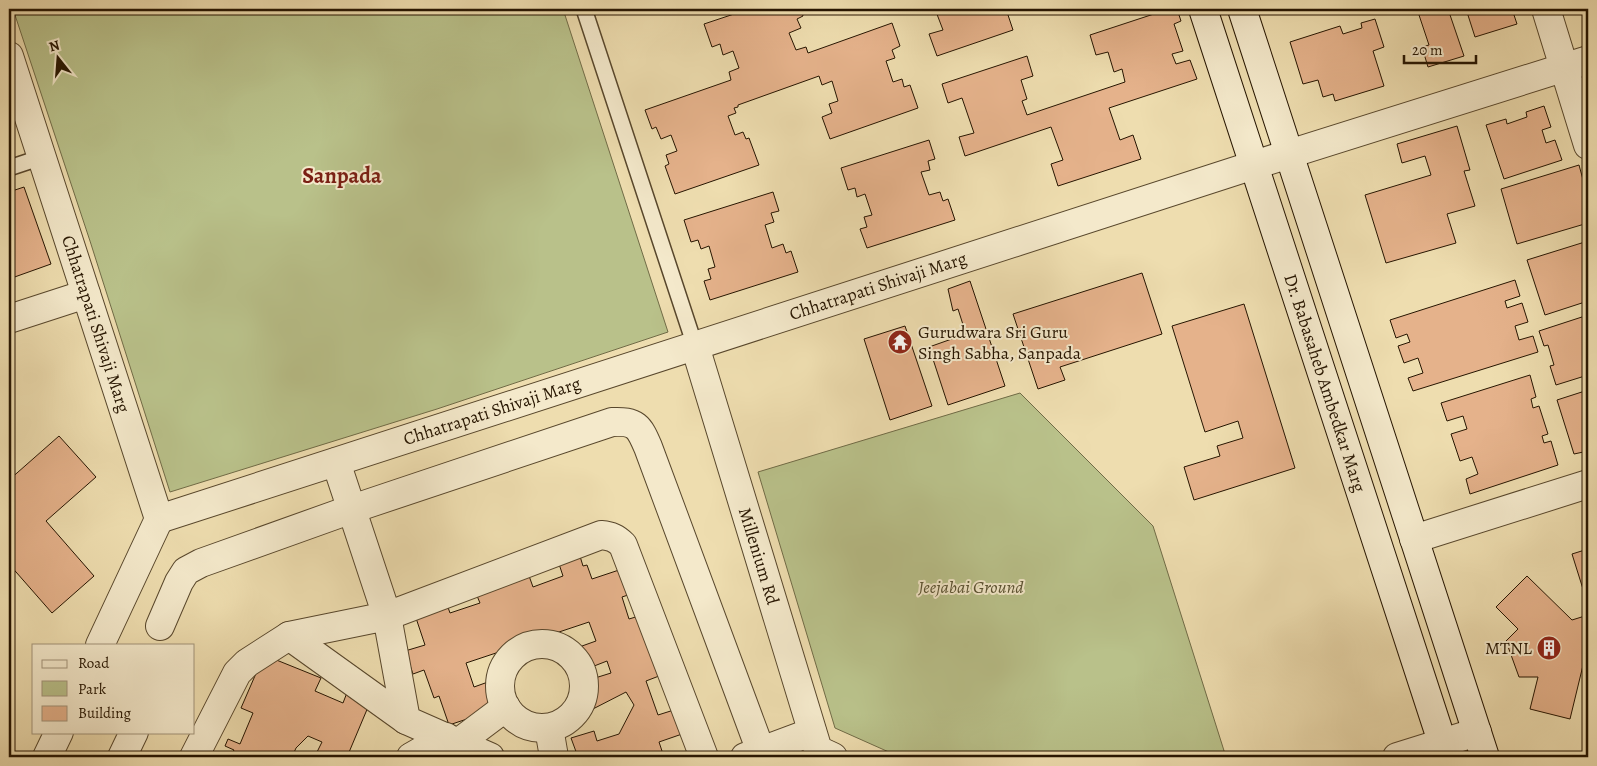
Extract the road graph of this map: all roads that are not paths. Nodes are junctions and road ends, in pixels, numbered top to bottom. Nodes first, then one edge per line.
1 (584, 9) edge
2 (1203, 9) edge
3 (1242, 9) edge
4 (1546, 9) edge
5 (9, 56) edge
6 (1576, 63) edge
7 (1588, 145) edge
8 (1289, 153) junction
9 (42, 157) junction
10 (1254, 164) junction
11 (9, 168) edge
12 (86, 294) junction
13 (9, 319) edge
14 (694, 346) junction
15 (336, 462) junction
16 (1588, 484) edge
17 (352, 509) junction
18 (159, 519) junction
19 (1414, 539) junction
20 (387, 616) junction
21 (160, 626) dead end
22 (289, 636) junction
23 (100, 644) edge
24 (506, 707) junction
25 (406, 720) junction
26 (549, 728) junction
27 (58, 734) edge
28 (133, 734) edge
29 (452, 740) junction
30 (1481, 745) edge
31 (821, 749) edge
32 (1444, 750) edge
33 (756, 755) edge
34 (47, 757) edge
35 (122, 757) edge
36 (194, 757) edge
37 (411, 757) edge
38 (490, 757) edge
39 (554, 757) edge
40 (704, 757) edge
41 (1397, 757) edge

1 - 14 lane
2 - 10 street, Dr. Babasaheb Ambedkar Marg
3 - 8 street, Dr. Babasaheb Ambedkar Marg
4 - 6 street
5 - 9 street, Chhatrapati Shivaji Marg
6 - 7 street
6 - 8 street, Chhatrapati Shivaji Marg
8 - 10 street, Chhatrapati Shivaji Marg
8 - 19 street, Dr. Babasaheb Ambedkar Marg
9 - 11 lane
9 - 12 street, Chhatrapati Shivaji Marg
10 - 14 street, Chhatrapati Shivaji Marg
10 - 32 street, Dr. Babasaheb Ambedkar Marg
12 - 13 street
12 - 18 street, Chhatrapati Shivaji Marg
14 - 15 street, Chhatrapati Shivaji Marg
14 - 31 street, Millenium Rd
15 - 17 street
15 - 18 street, Chhatrapati Shivaji Marg
16 - 19 street
17 - 20 street
17 - 21 street
17 - 33 street
18 - 23 street
19 - 30 street, Dr. Babasaheb Ambedkar Marg
20 - 22 street
20 - 25 street
20 - 40 street
22 - 25 street
22 - 36 street
24 - 26 street
24 - 26 street
24 - 29 street
25 - 29 street
26 - 39 street
27 - 34 street
28 - 35 street
29 - 37 street
29 - 38 street
30 - 32 street
31 - 33 street
32 - 41 street

